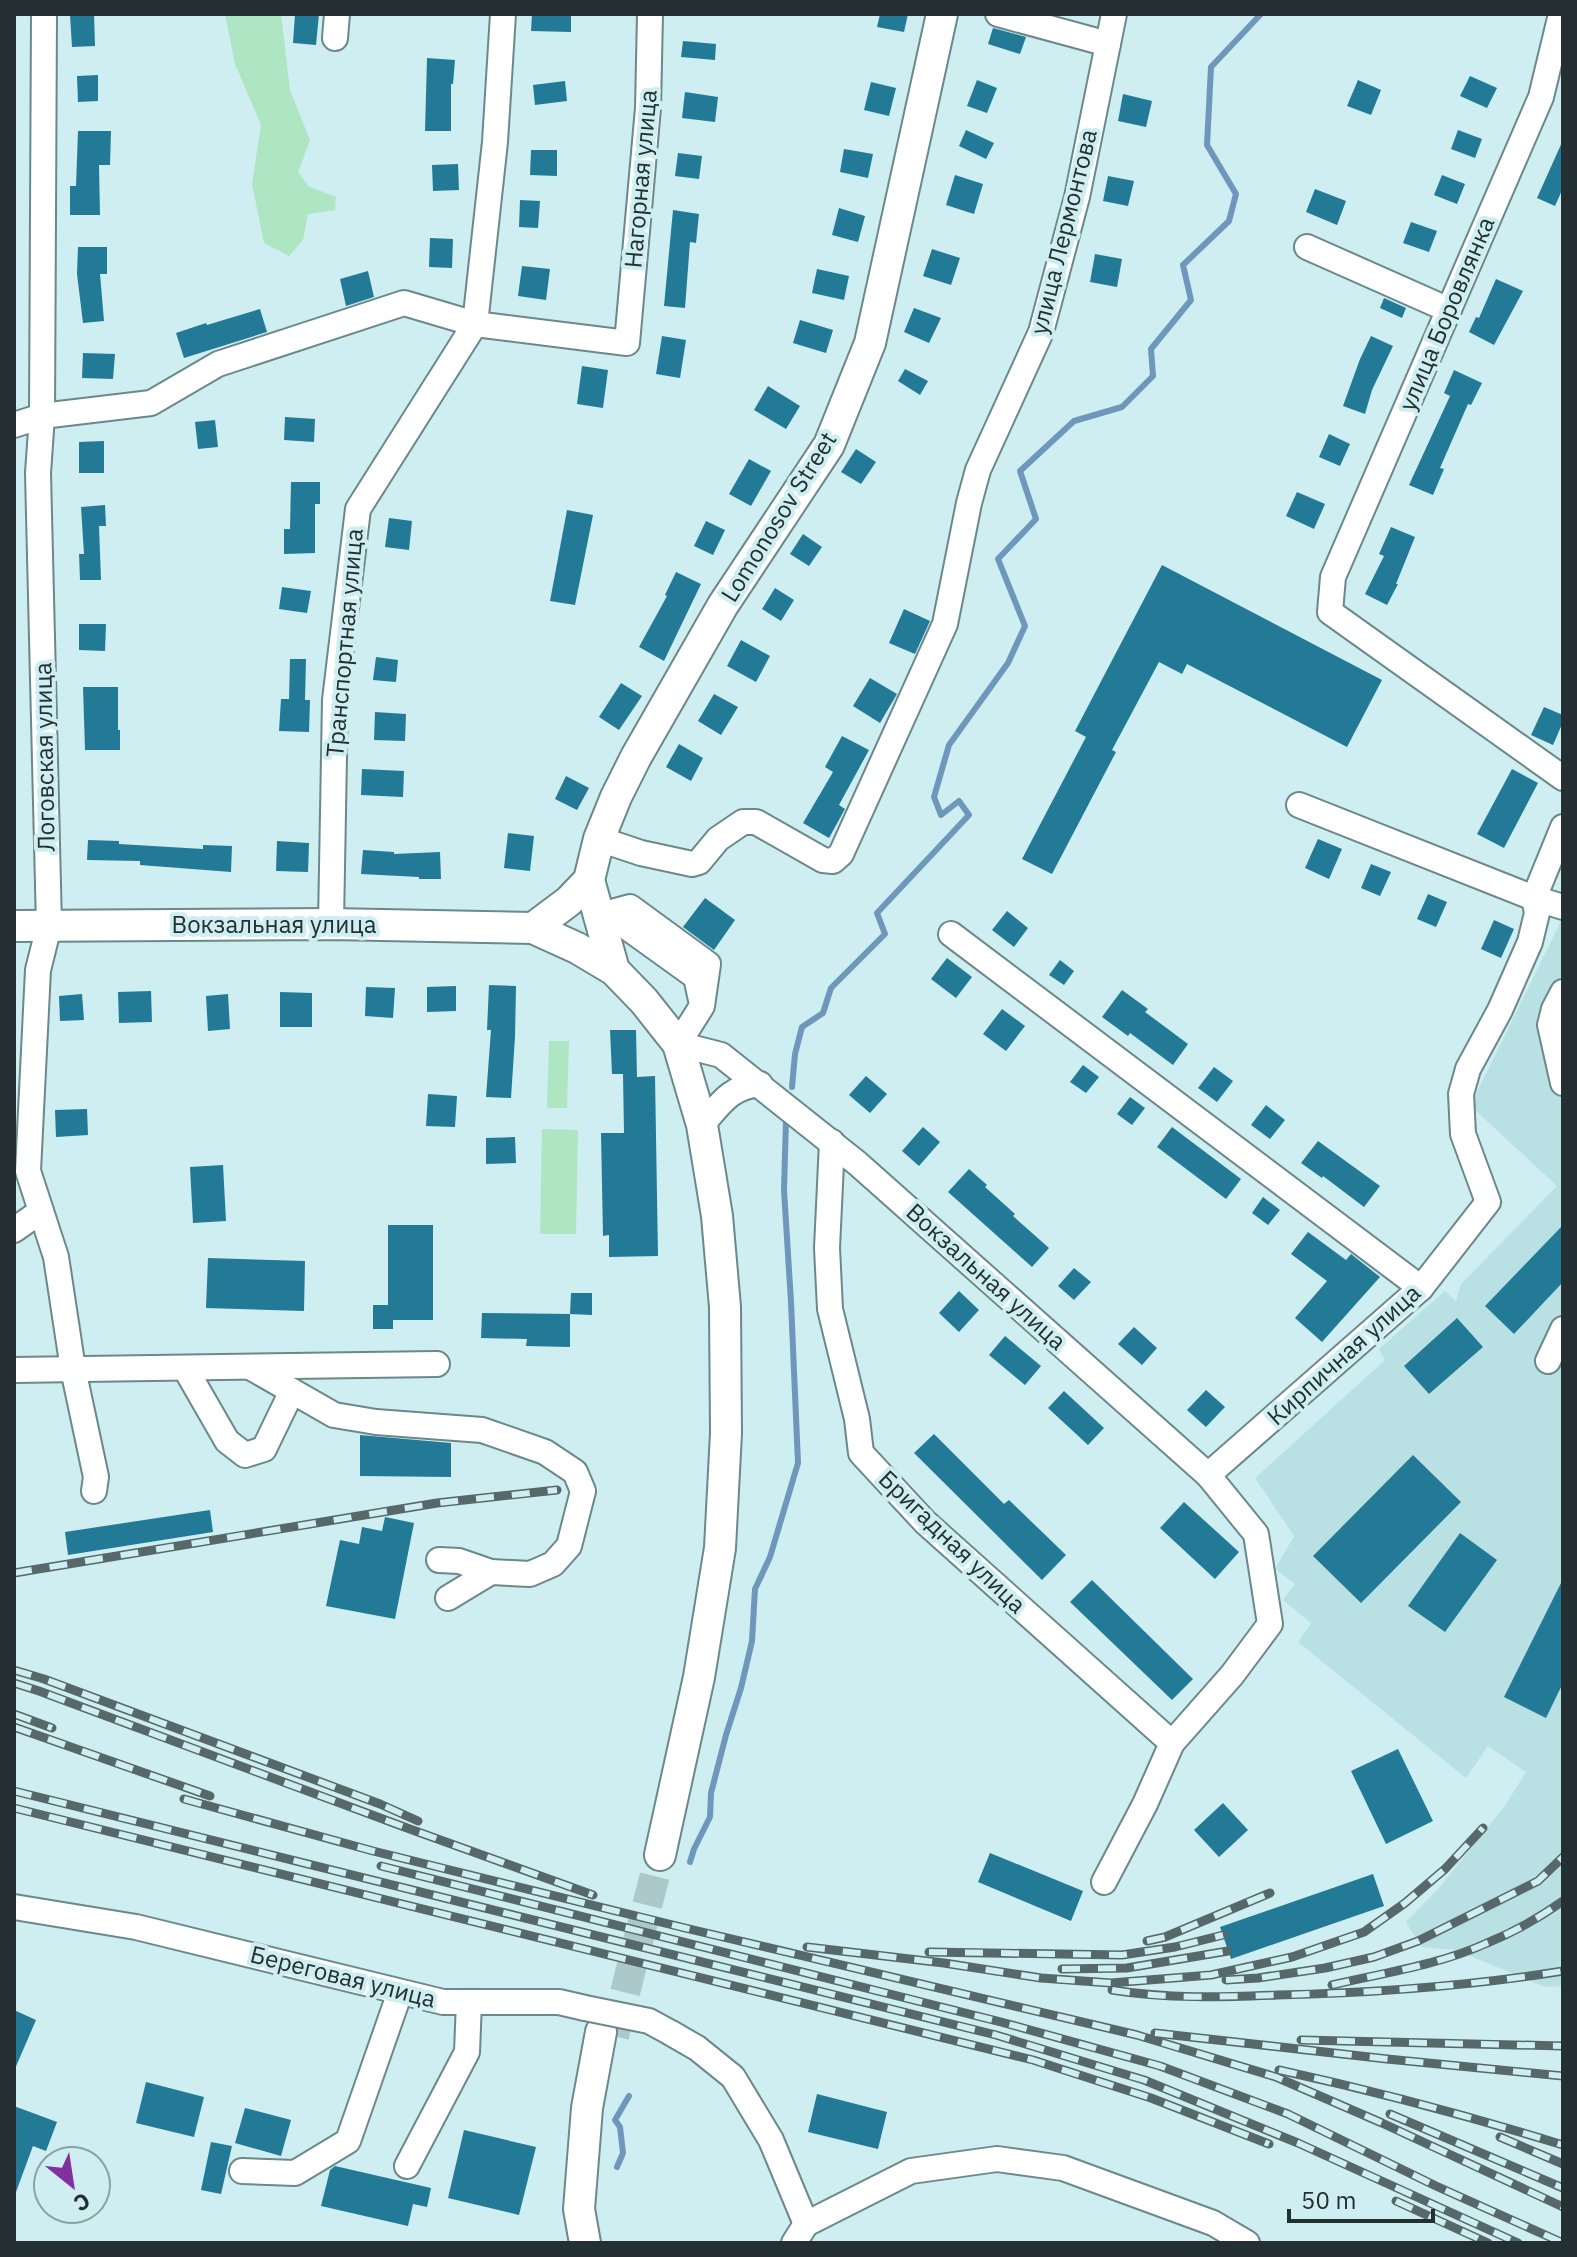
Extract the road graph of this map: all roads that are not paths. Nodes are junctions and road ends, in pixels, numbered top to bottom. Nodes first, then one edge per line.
1 (44, 14) edge
2 (503, 14) edge
3 (650, 14) edge
4 (942, 14) edge
5 (998, 14) edge
6 (1114, 14) edge
7 (1561, 14) edge
8 (1108, 44) junction
9 (1552, 100) edge
10 (1307, 247) dead end
11 (1449, 310) junction
12 (475, 324) junction
13 (42, 416) junction
14 (14, 425) edge
15 (26, 472) edge
16 (1563, 778) edge
17 (1299, 805) dead end
18 (1563, 827) edge
19 (599, 839) junction
20 (589, 880) junction
21 (1534, 898) junction
22 (1563, 907) edge
23 (602, 914) junction
24 (331, 924) junction
25 (14, 926) edge
26 (49, 926) junction
27 (533, 928) junction
28 (951, 934) dead end
29 (614, 970) junction
30 (1563, 992) edge
31 (678, 1044) junction
32 (1563, 1083) edge
33 (760, 1084) junction
34 (702, 1125) junction
35 (832, 1142) junction
36 (21, 1170) edge
37 (41, 1211) junction
38 (14, 1230) edge
39 (1421, 1288) junction
40 (1563, 1329) edge
41 (1548, 1361) dead end
42 (437, 1364) dead end
43 (250, 1367) junction
44 (185, 1368) junction
45 (73, 1369) junction
46 (14, 1370) edge
47 (292, 1391) junction
48 (1208, 1475) junction
49 (94, 1491) dead end
50 (439, 1560) dead end
51 (491, 1572) junction
52 (448, 1598) dead end
53 (1172, 1743) junction
54 (652, 1854) tunnel mouth
55 (1104, 1882) dead end
56 (14, 1907) edge
57 (400, 1992) junction
58 (469, 2002) junction
59 (600, 2025) junction
60 (407, 2166) dead end
61 (242, 2171) dead end
62 (800, 2233) edge
63 (585, 2243) edge
64 (1247, 2243) edge

1 - 13 street, Логовская улица
2 - 12 street, Транспортная улица
3 - 12 street, Нагорная улица
4 - 19 main road, Lomonosov Street
5 - 8 street
6 - 8 street, улица Лермонтова
7 - 9 street, улица Боровлянка
8 - 19 street, улица Лермонтова
9 - 11 street, улица Боровлянка
10 - 11 street
11 - 16 street, улица Боровлянка
12 - 13 street
12 - 24 street, Транспортная улица
13 - 14 street
13 - 15 street, Логовская улица
15 - 26 street, Логовская улица
17 - 21 street
18 - 21 street, Кирпичная улица
19 - 20 main road, Lomonosov Street
20 - 23 main road
20 - 27 main road
21 - 22 street
21 - 39 street, Кирпичная улица
23 - 29 main road
23 - 31 street
24 - 26 main road, Вокзальная улица
24 - 27 main road, Вокзальная улица
25 - 26 main road, Вокзальная улица
26 - 36 street, Логовская улица
27 - 29 main road
28 - 39 street
29 - 31 main road
30 - 32 street
31 - 33 street, Вокзальная улица
31 - 34 main road
33 - 34 street
33 - 35 street, Вокзальная улица
34 - 54 main road
35 - 48 street, Вокзальная улица
35 - 53 street, Бригадная улица
36 - 37 street, Логовская улица
37 - 38 street
37 - 45 street, Логовская улица
39 - 48 street, Кирпичная улица
40 - 41 street
42 - 43 street
43 - 44 street
43 - 47 street
44 - 45 street
44 - 47 street
45 - 46 street
45 - 49 street, Логовская улица
47 - 51 street
48 - 53 street, Вокзальная улица
50 - 51 street
51 - 52 street
53 - 55 street, Вокзальная улица
56 - 57 street, Береговая улица
57 - 58 street, Береговая улица
57 - 61 street
58 - 59 street, Береговая улица
58 - 60 street
59 - 62 street, Береговая улица, bridge
59 - 63 main road
62 - 64 street

